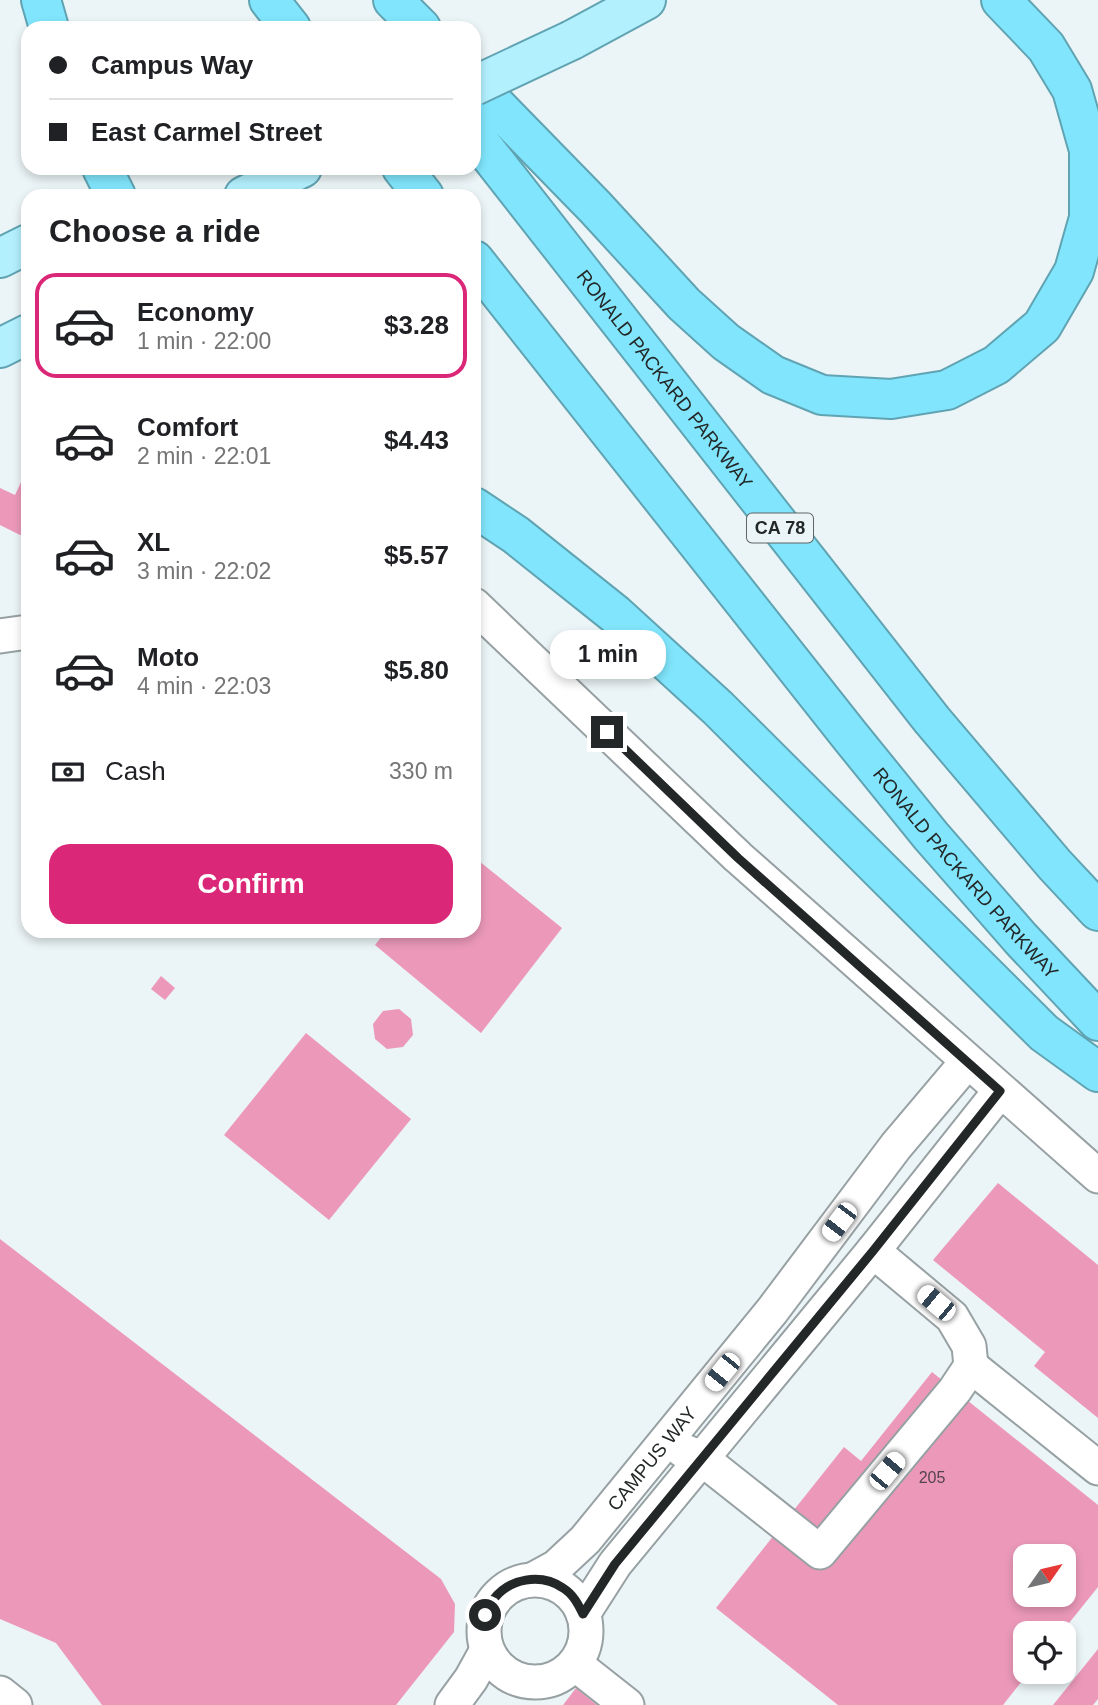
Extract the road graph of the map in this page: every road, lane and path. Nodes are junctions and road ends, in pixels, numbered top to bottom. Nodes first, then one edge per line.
1 (41, 0) edge
2 (269, 0) edge
3 (369, 0) edge
4 (393, 0) edge
5 (646, 0) edge
6 (1001, 0) edge
7 (47, 21) edge
8 (286, 21) edge
9 (386, 21) edge
10 (414, 21) edge
11 (481, 82) edge
12 (481, 92) edge
13 (481, 144) edge
14 (288, 175) edge
15 (408, 175) edge
16 (259, 189) edge
17 (418, 189) edge
18 (21, 248) edge
19 (0, 258) edge
20 (481, 269) edge
21 (21, 338) edge
22 (0, 348) edge
23 (481, 512) edge
24 (481, 611) edge
25 (21, 633) edge
26 (0, 636) edge
27 (1098, 911) edge
28 (1098, 1021) edge
29 (967, 1062) junction
30 (1098, 1072) edge
31 (1000, 1091) junction
32 (1098, 1176) edge
33 (873, 1251) junction
34 (971, 1366) junction
35 (655, 1454) junction
36 (701, 1458) junction
37 (1098, 1468) edge
38 (534, 1579) junction
39 (583, 1614) junction
40 (487, 1650) junction
41 (575, 1664) junction
42 (545, 1682) junction
43 (0, 1693) edge
44 (15, 1705) edge
45 (452, 1705) edge
46 (508, 1705) edge
47 (627, 1705) edge

1 - 7 highway
2 - 8 highway
3 - 9 highway
4 - 10 highway
5 - 11 main road, bridge
6 - 12 highway
13 - 27 highway, RONALD PACKARD PARKWAY / CA 78
14 - 16 main road
15 - 17 highway
18 - 19 main road
20 - 28 highway, RONALD PACKARD PARKWAY
21 - 22 main road
23 - 30 highway
24 - 29 street
25 - 26 street
29 - 31 street
29 - 35 street, CAMPUS WAY
31 - 32 street
31 - 33 street, CAMPUS WAY
33 - 34 street
33 - 36 street, CAMPUS WAY
34 - 36 street
34 - 37 street
35 - 36 street
35 - 38 street, CAMPUS WAY
36 - 39 street, CAMPUS WAY
38 - 39 street
38 - 40 street, CAMPUS WAY
39 - 41 street
40 - 42 street
40 - 45 street
41 - 42 street
41 - 47 street
42 - 46 street
43 - 44 street

